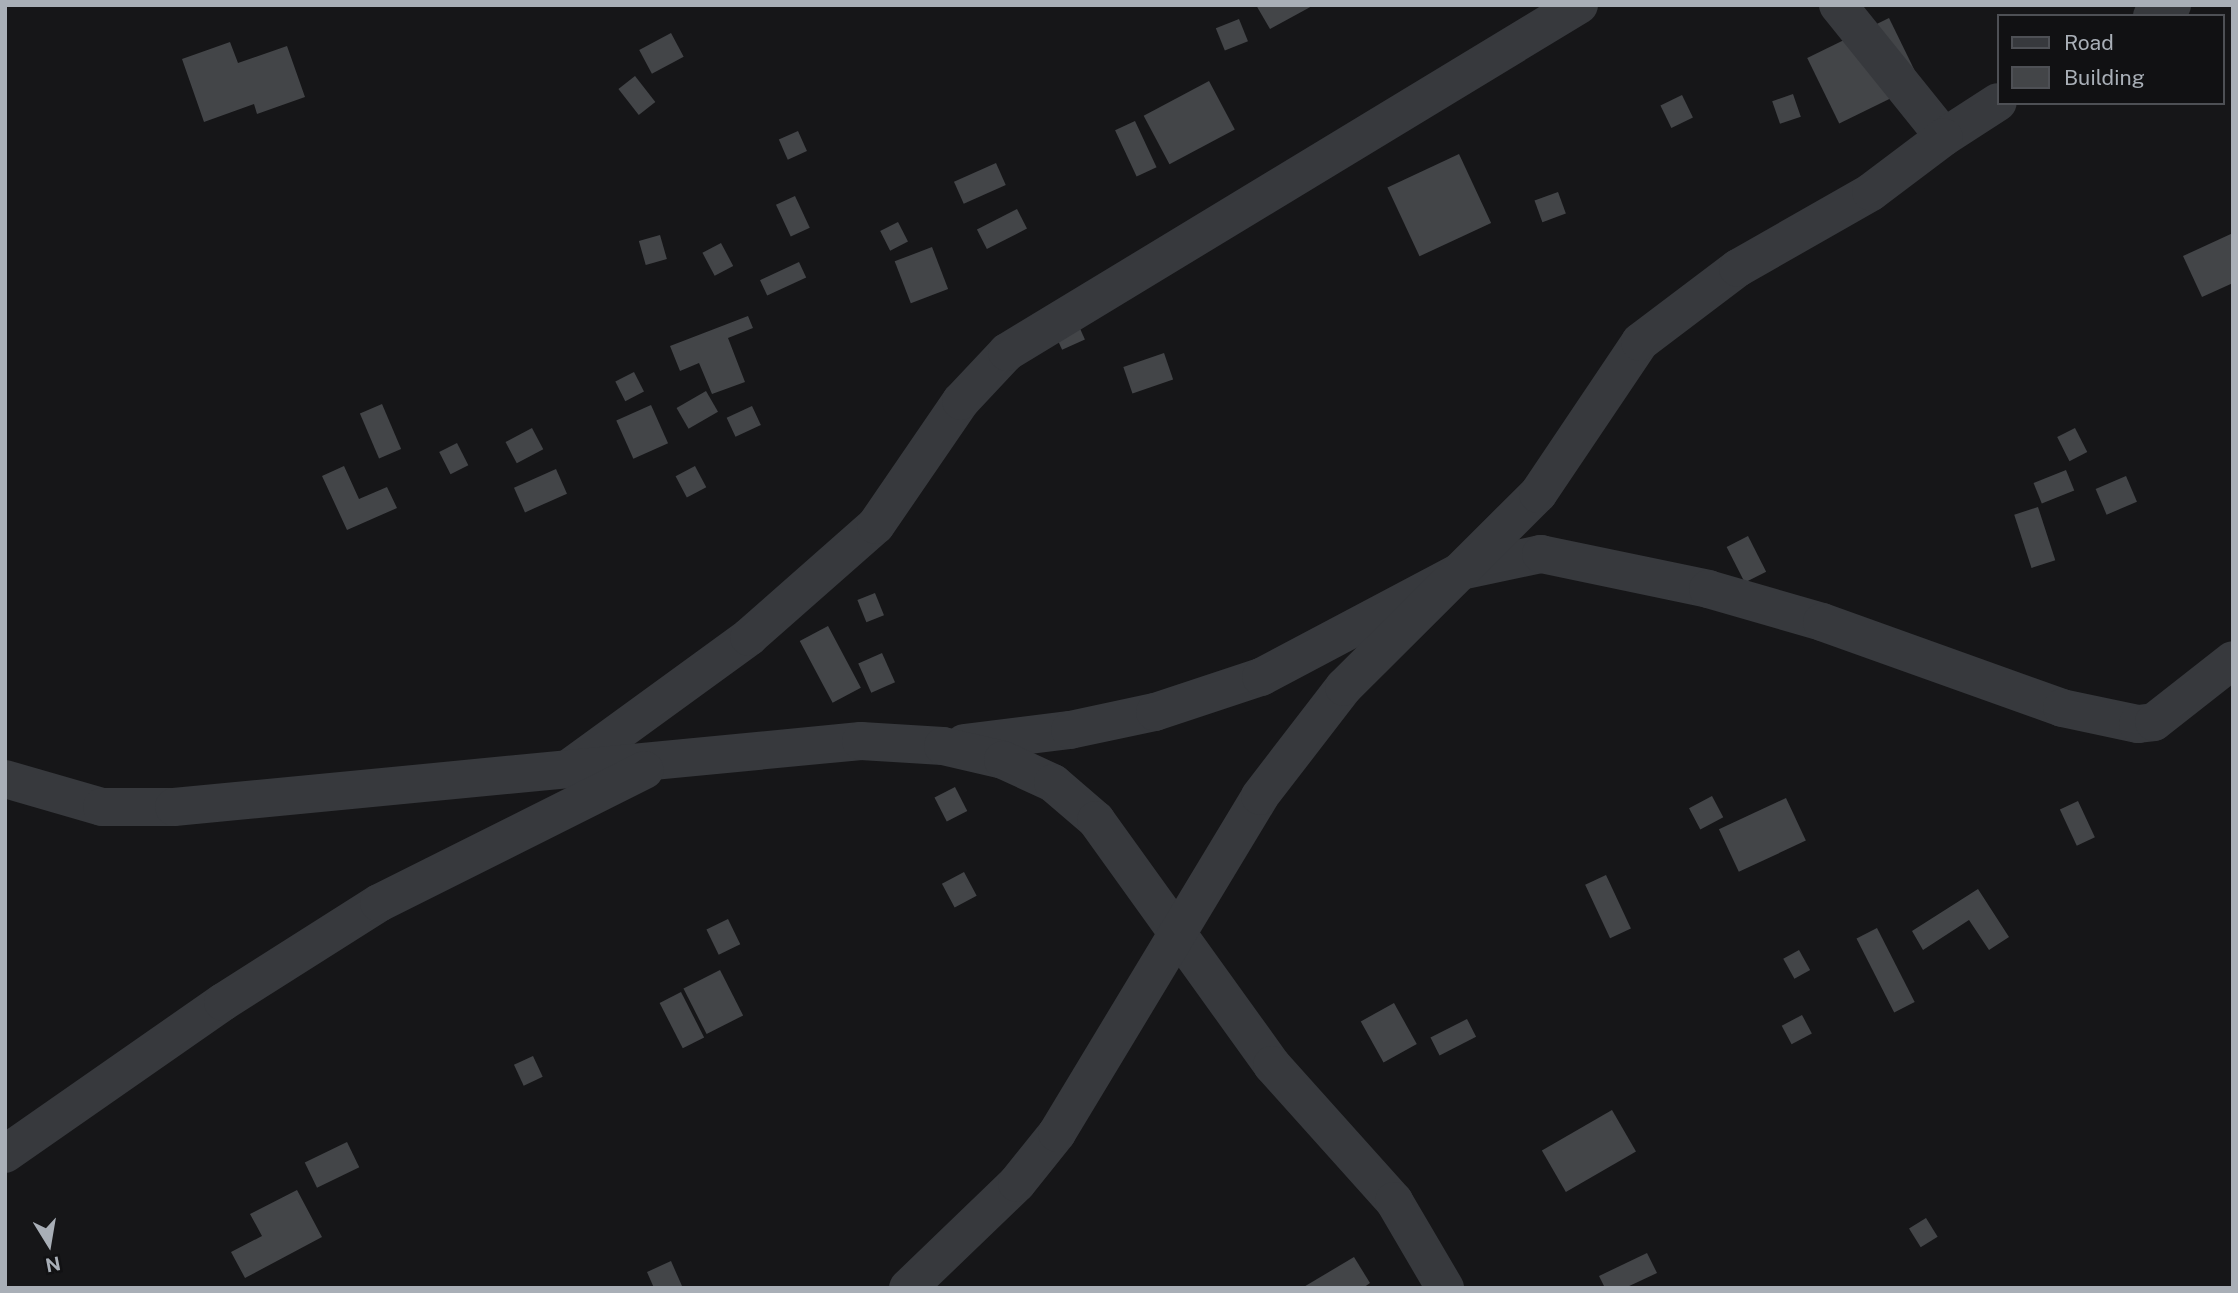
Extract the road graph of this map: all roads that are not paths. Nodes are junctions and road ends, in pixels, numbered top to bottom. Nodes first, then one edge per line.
1 (1579, 5) edge
2 (1838, 5) edge
3 (2172, 5) edge
4 (2156, 14) edge
5 (1996, 103) edge
6 (1944, 137) junction
7 (1461, 571) junction
8 (2233, 660) edge
9 (943, 746) junction
10 (666, 760) junction
11 (568, 769) junction
12 (5, 779) edge
13 (1177, 933) junction
14 (5, 1154) edge
15 (908, 1288) edge
16 (1445, 1288) edge

1 - 11 street
2 - 6 street
3 - 4 street
5 - 6 street
6 - 7 street
7 - 8 street
7 - 9 street
7 - 13 street
9 - 10 street
9 - 13 street
10 - 11 street
10 - 14 street
11 - 12 street
13 - 15 street
13 - 16 street

